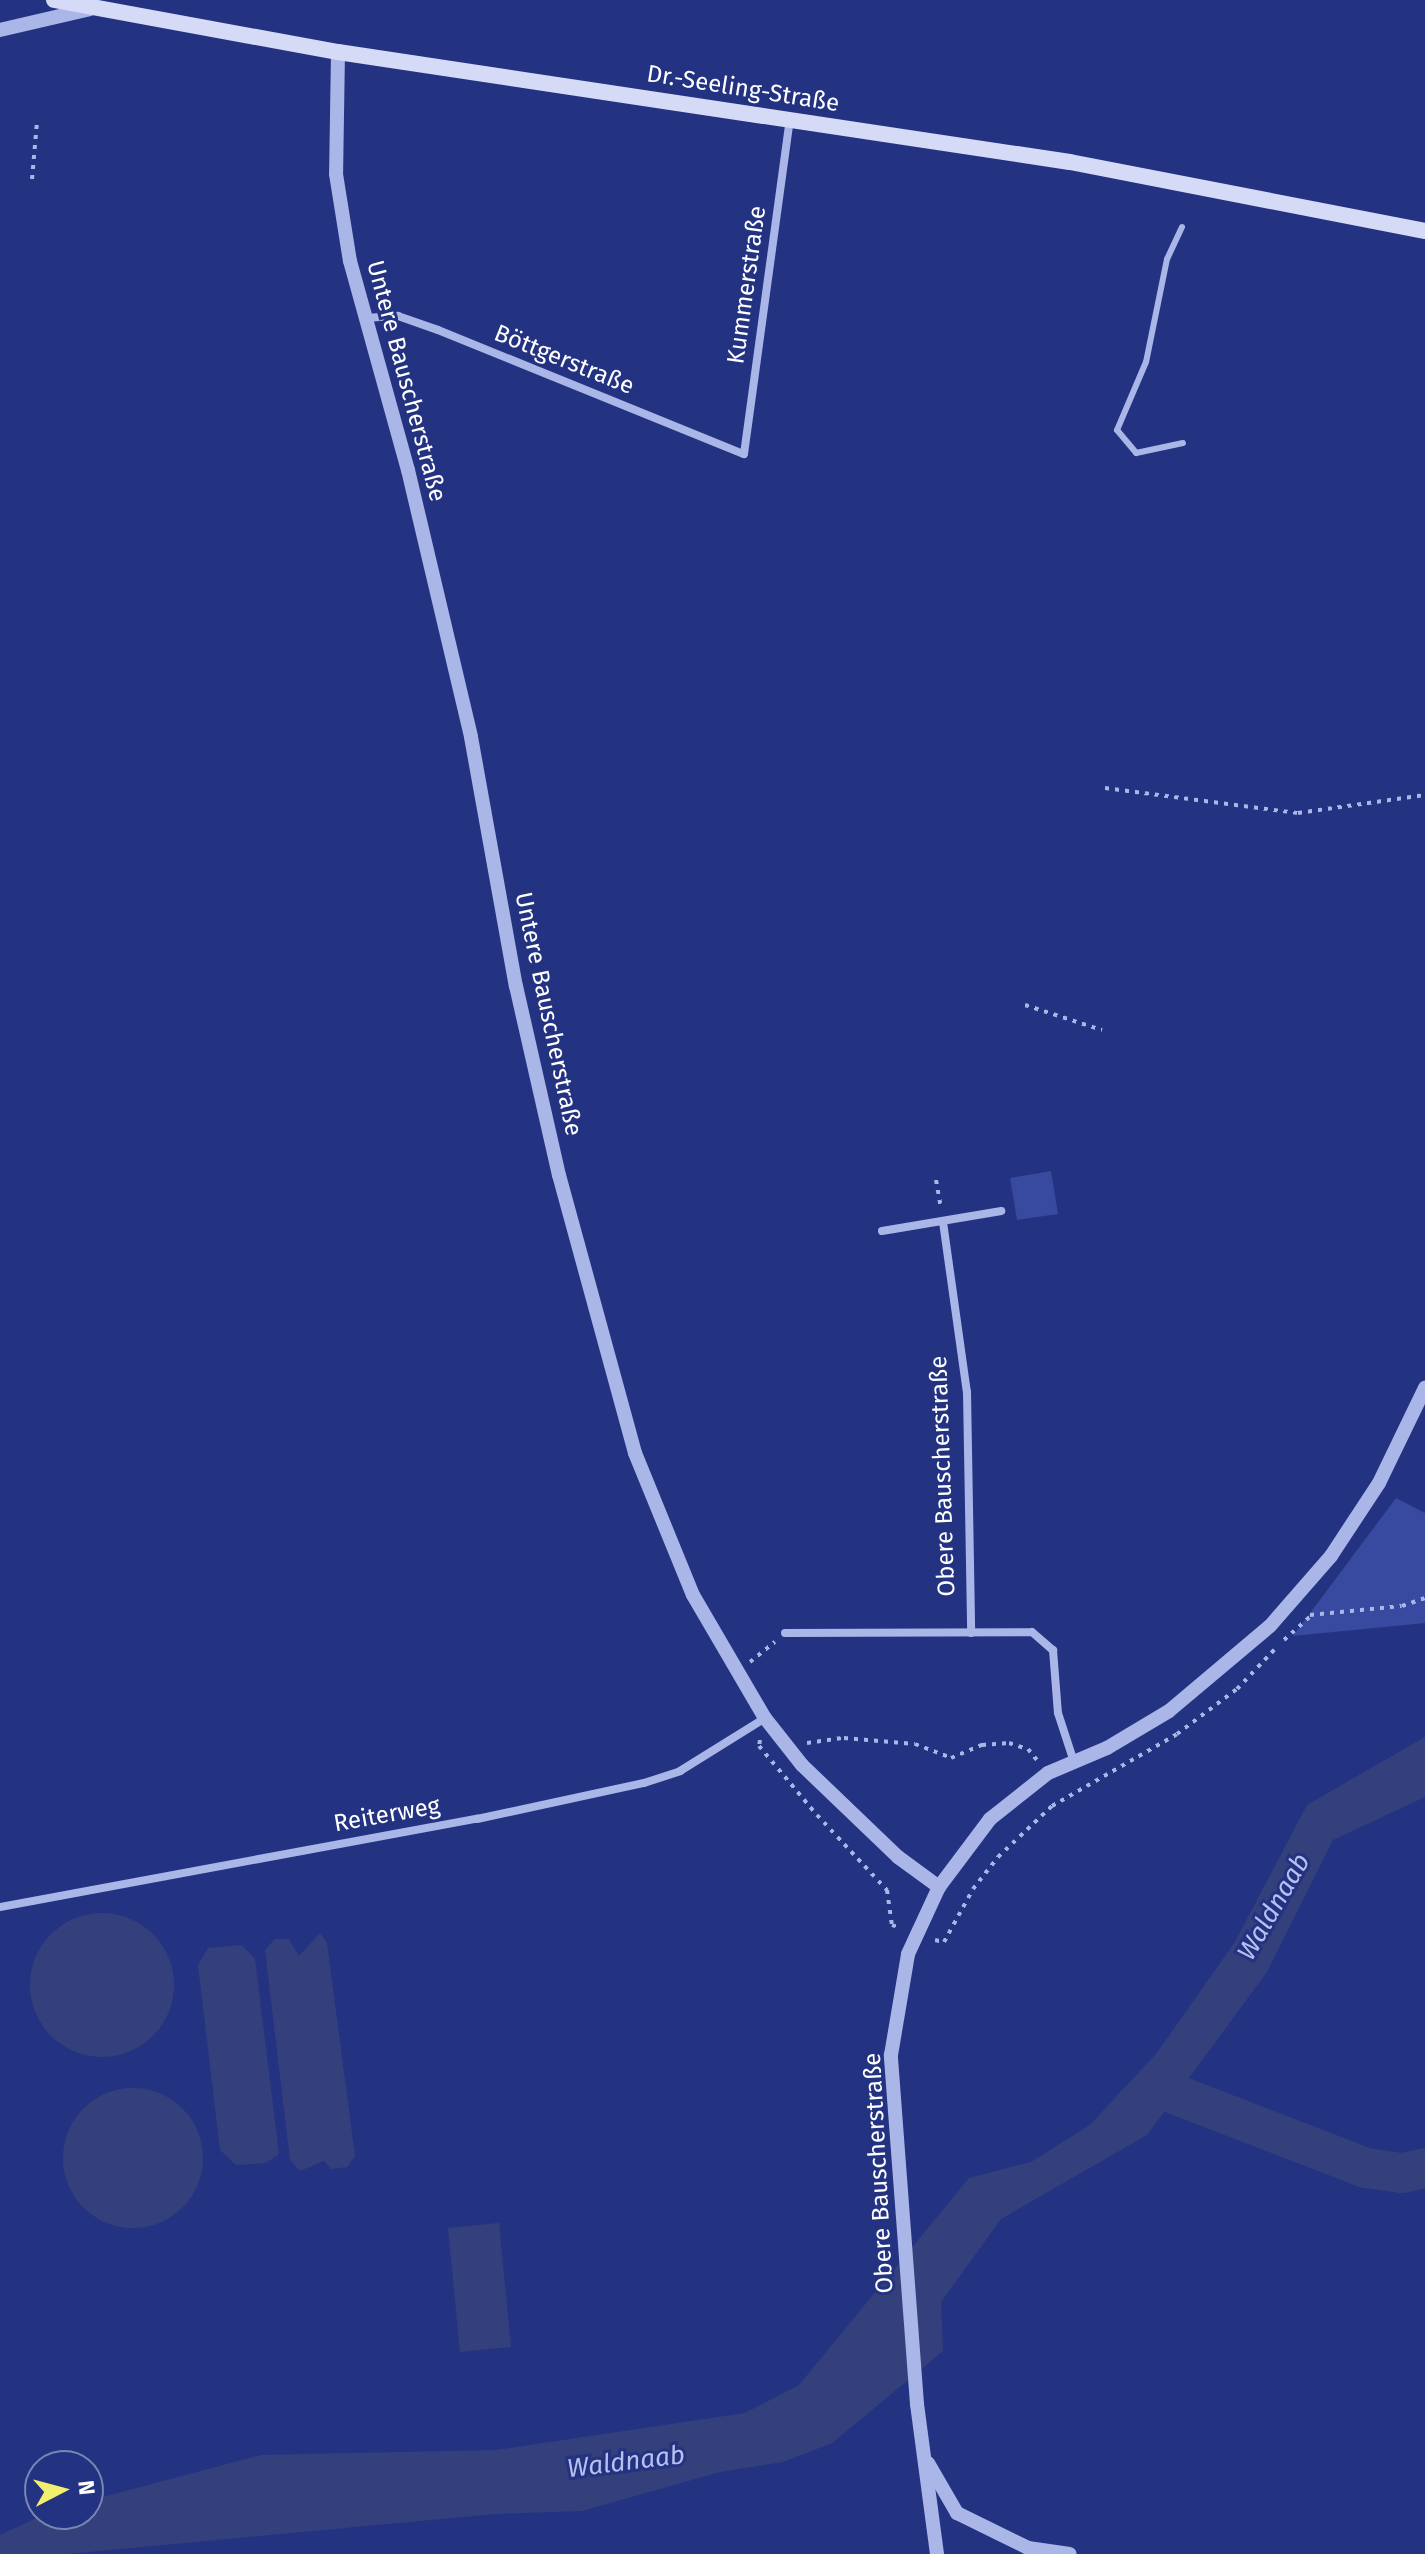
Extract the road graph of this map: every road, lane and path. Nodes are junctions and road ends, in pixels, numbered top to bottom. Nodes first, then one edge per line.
1 (54, 0) edge
2 (90, 9) junction
3 (0, 30) edge
4 (338, 52) junction
5 (790, 120) junction
6 (37, 122) dead end
7 (32, 179) dead end
8 (1182, 227) dead end
9 (1425, 231) edge
10 (366, 318) junction
11 (1183, 443) dead end
12 (744, 454) joint
13 (1105, 788) dead end
14 (1425, 795) edge
15 (1025, 1005) dead end
16 (1102, 1030) dead end
17 (936, 1180) dead end
18 (1001, 1211) dead end
19 (943, 1222) junction
20 (882, 1231) dead end
21 (1425, 1388) edge
22 (1425, 1598) edge
23 (1290, 1604) junction
24 (1311, 1616) junction
25 (785, 1633) joint
26 (971, 1633) junction
27 (739, 1670) junction
28 (765, 1718) junction
29 (788, 1746) junction
30 (1074, 1762) junction
31 (1048, 1773) junction
32 (939, 1887) junction
33 (0, 1907) edge
34 (917, 1934) junction
35 (924, 2456) junction
36 (937, 2554) edge
37 (1070, 2554) edge

1 - 2 main road, Dr.-Seeling-Straße
2 - 3 street
2 - 4 main road, Dr.-Seeling-Straße
4 - 5 main road, Dr.-Seeling-Straße
4 - 10 street, Untere Bauscherstraße
5 - 9 main road, Dr.-Seeling-Straße
5 - 12 street, Kummerstraße
6 - 7 path
8 - 11 lane
10 - 12 street, Böttgerstraße
10 - 27 street, Untere Bauscherstraße
13 - 14 path
15 - 16 path
17 - 19 path
18 - 19 street
19 - 20 street
19 - 26 street, Obere Bauscherstraße
21 - 23 street, Obere Bauscherstraße
22 - 24 path
23 - 24 path
23 - 30 street, Obere Bauscherstraße
24 - 34 path
25 - 26 street
25 - 27 path
26 - 30 street
27 - 28 street, Untere Bauscherstraße
28 - 29 street, Untere Bauscherstraße
28 - 33 street, Reiterweg
28 - 34 path
29 - 31 path
29 - 32 street, Untere Bauscherstraße
30 - 31 street, Obere Bauscherstraße
31 - 32 street, Obere Bauscherstraße
32 - 34 street, Obere Bauscherstraße
34 - 35 street, Obere Bauscherstraße
35 - 36 street, Obere Bauscherstraße
35 - 37 street

